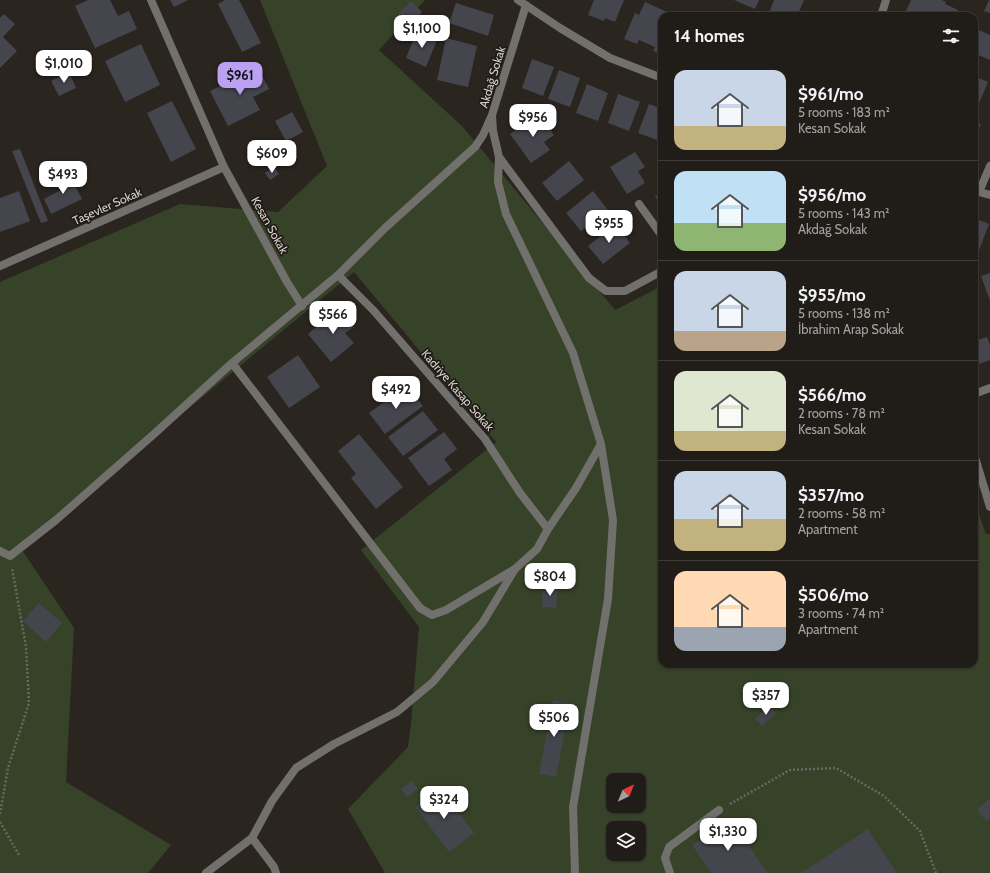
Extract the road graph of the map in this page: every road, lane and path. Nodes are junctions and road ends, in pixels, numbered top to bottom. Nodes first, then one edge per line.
1 (150, 0) edge
2 (518, 0) edge
3 (886, 0) edge
4 (526, 4) junction
5 (882, 12) edge
6 (658, 76) edge
7 (492, 115) junction
8 (499, 157) junction
9 (990, 166) edge
10 (224, 167) junction
11 (978, 189) edge
12 (978, 191) edge
13 (990, 195) edge
14 (639, 204) dead end
15 (658, 230) edge
16 (0, 266) edge
17 (658, 273) edge
18 (338, 275) junction
19 (302, 306) junction
20 (232, 363) junction
21 (990, 388) edge
22 (978, 392) edge
23 (601, 444) junction
24 (978, 467) edge
25 (990, 506) edge
26 (548, 529) junction
27 (0, 551) edge
28 (10, 556) junction
29 (515, 569) junction
30 (719, 810) joint
31 (0, 814) edge
32 (0, 822) edge
33 (252, 838) junction
34 (19, 855) dead end
35 (206, 873) edge
36 (276, 873) edge
37 (575, 873) edge
38 (670, 873) edge
39 (936, 873) edge

1 - 10 street, Kesan Sokak
2 - 4 street
3 - 5 street
4 - 6 street
4 - 7 street, Akdağ Sokak
7 - 8 street, Akdağ Sokak
7 - 18 street
8 - 17 street
8 - 23 street
9 - 11 street
10 - 16 street, Taşevler Sokak
10 - 19 street, Kesan Sokak
12 - 13 street
14 - 15 street
18 - 19 street
18 - 26 street, Kadriye Kasap Sokak
19 - 20 street
20 - 28 street
20 - 29 street
21 - 22 street
23 - 26 street
23 - 37 street
24 - 25 street
26 - 29 street
27 - 28 street
28 - 31 path
29 - 33 street
30 - 38 street
30 - 39 path
32 - 34 path
33 - 35 street
33 - 36 street

